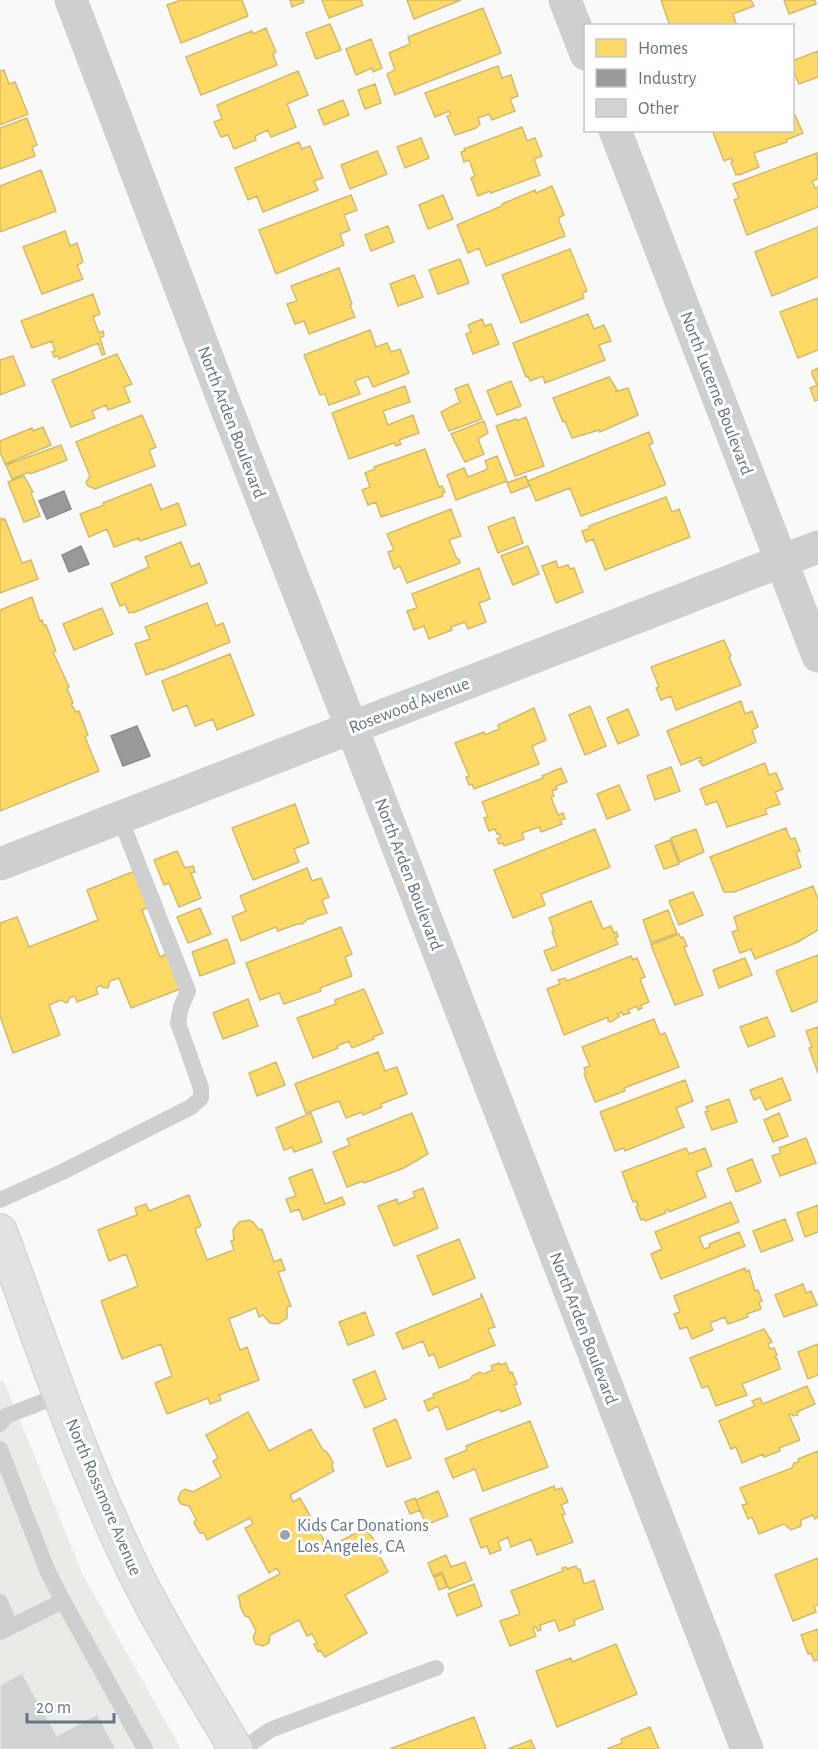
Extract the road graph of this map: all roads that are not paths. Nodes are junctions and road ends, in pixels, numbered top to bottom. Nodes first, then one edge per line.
1 (71, 0) edge
2 (565, 0) edge
3 (584, 51) edge
4 (616, 132) edge
5 (818, 547) edge
6 (782, 561) junction
7 (818, 656) edge
8 (352, 728) junction
9 (120, 818) junction
10 (0, 864) edge
11 (0, 1200) edge
12 (0, 1231) edge
13 (60, 1395) junction
14 (0, 1424) edge
15 (0, 1449) edge
16 (63, 1601) junction
17 (0, 1602) edge
18 (5, 1629) edge
19 (436, 1668) dead end
20 (145, 1749) edge
21 (236, 1749) edge
22 (243, 1749) edge
23 (747, 1749) edge

1 - 8 street, North Arden Boulevard
2 - 3 street
4 - 6 street, North Lucerne Boulevard
5 - 6 street, Rosewood Avenue
6 - 7 street, North Lucerne Boulevard
6 - 8 street, Rosewood Avenue
8 - 9 street, Rosewood Avenue
8 - 23 street, North Arden Boulevard
9 - 10 street, Rosewood Avenue
9 - 11 lane
12 - 13 main road, North Rossmore Avenue
13 - 14 lane
13 - 21 main road, North Rossmore Avenue
15 - 16 lane
16 - 18 lane
16 - 20 lane
17 - 18 lane
19 - 22 lane

